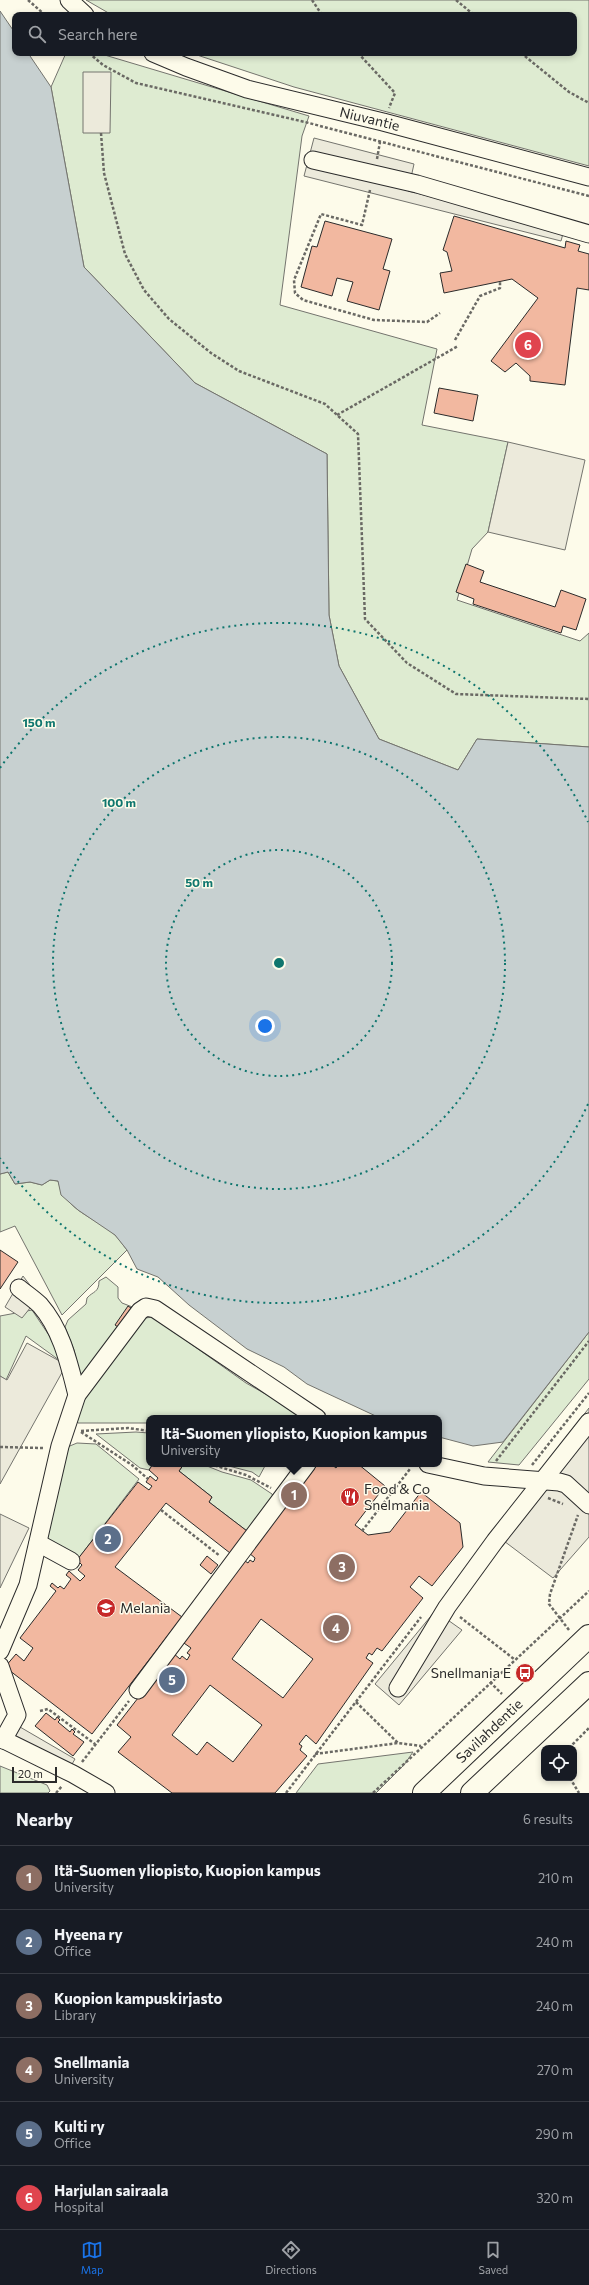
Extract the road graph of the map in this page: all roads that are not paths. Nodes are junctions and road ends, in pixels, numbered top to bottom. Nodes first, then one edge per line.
1 (69, 0) edge
2 (82, 12) edge
3 (160, 56) edge
4 (313, 160) dead end
5 (589, 177) edge
6 (589, 234) edge
7 (18, 1288) dead end
8 (77, 1395) junction
9 (313, 1415) edge
10 (589, 1422) edge
11 (305, 1467) edge
12 (442, 1467) edge
13 (538, 1487) junction
14 (581, 1511) edge
15 (38, 1543) junction
16 (71, 1561) dead end
17 (589, 1636) edge
18 (0, 1651) edge
19 (0, 1666) edge
20 (589, 1683) edge
21 (398, 1688) dead end
22 (138, 1690) road end
23 (2, 1739) edge
24 (106, 1793) edge
25 (424, 1793) edge
26 (472, 1793) edge

1 - 2 street
3 - 5 street, Niuvantie
4 - 6 street
7 - 8 street
8 - 9 street
8 - 15 street
10 - 13 street
11 - 22 street
12 - 13 street
13 - 14 street
13 - 21 street
15 - 16 street
15 - 18 street
17 - 25 main road, Savilahdentie
19 - 23 street
20 - 26 main road
23 - 24 street

